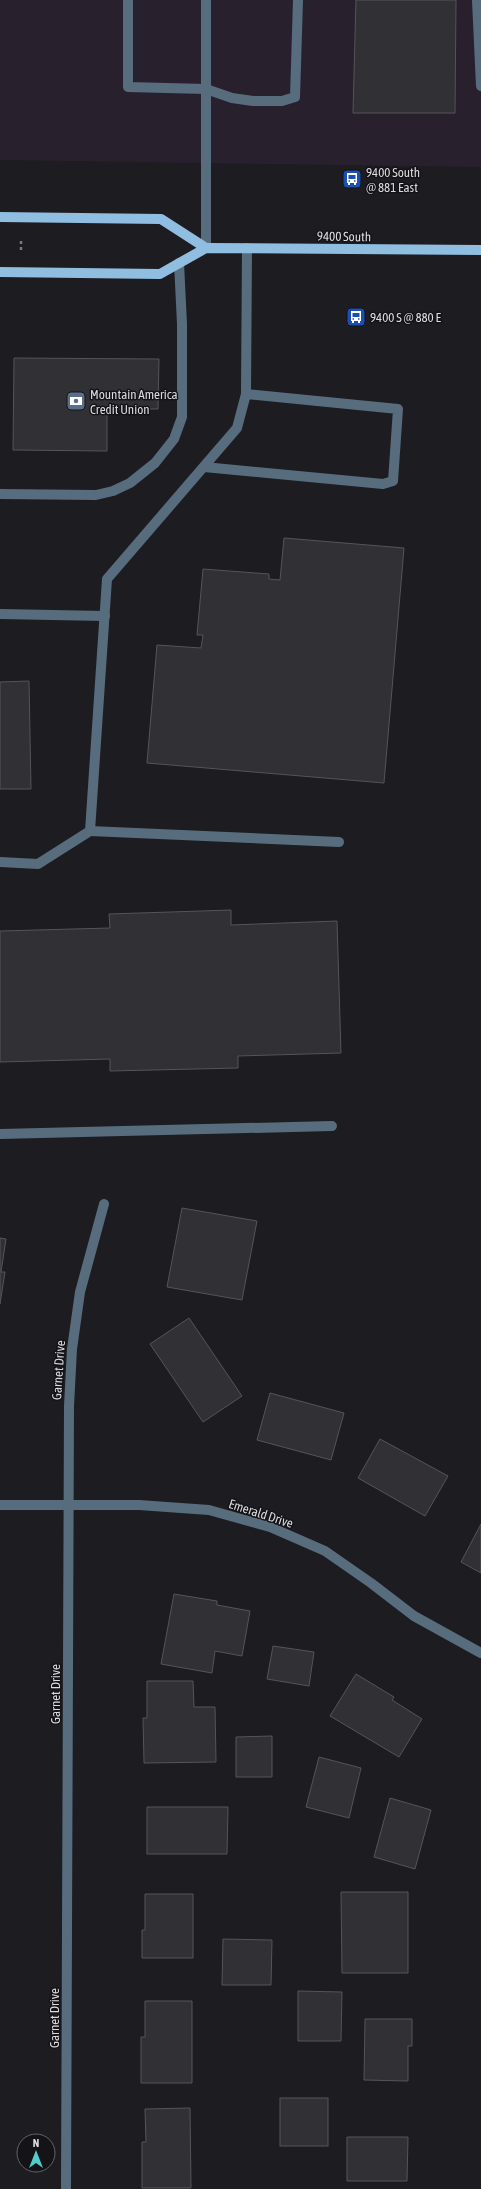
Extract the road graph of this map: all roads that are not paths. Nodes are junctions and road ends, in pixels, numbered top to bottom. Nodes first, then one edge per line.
1 (128, 0) edge
2 (206, 0) edge
3 (298, 0) edge
4 (477, 0) edge
5 (481, 86) edge
6 (206, 89) junction
7 (0, 217) edge
8 (206, 248) junction
9 (247, 248) junction
10 (481, 250) edge
11 (180, 263) junction
12 (0, 272) edge
13 (246, 394) junction
14 (204, 467) junction
15 (0, 494) edge
16 (0, 614) edge
17 (105, 616) junction
18 (90, 831) junction
19 (339, 842) dead end
20 (0, 862) edge
21 (332, 1126) dead end
22 (0, 1134) edge
23 (104, 1204) dead end
24 (0, 1505) edge
25 (69, 1505) junction
26 (481, 1653) edge
27 (66, 2189) edge

1 - 6 street
2 - 6 street
3 - 6 street
4 - 5 street
6 - 8 street
7 - 8 main road
8 - 9 main road, 9400 South
8 - 11 main road, 9400 South
9 - 10 main road, 9400 South
9 - 13 street
11 - 12 main road, 9400 South
11 - 15 street
13 - 14 street
13 - 14 street
14 - 17 street
16 - 17 street
17 - 18 street
18 - 19 street
18 - 20 street
21 - 22 street
23 - 25 street, Garnet Drive
24 - 25 street, Emerald Drive
25 - 26 street, Emerald Drive
25 - 27 street, Garnet Drive

